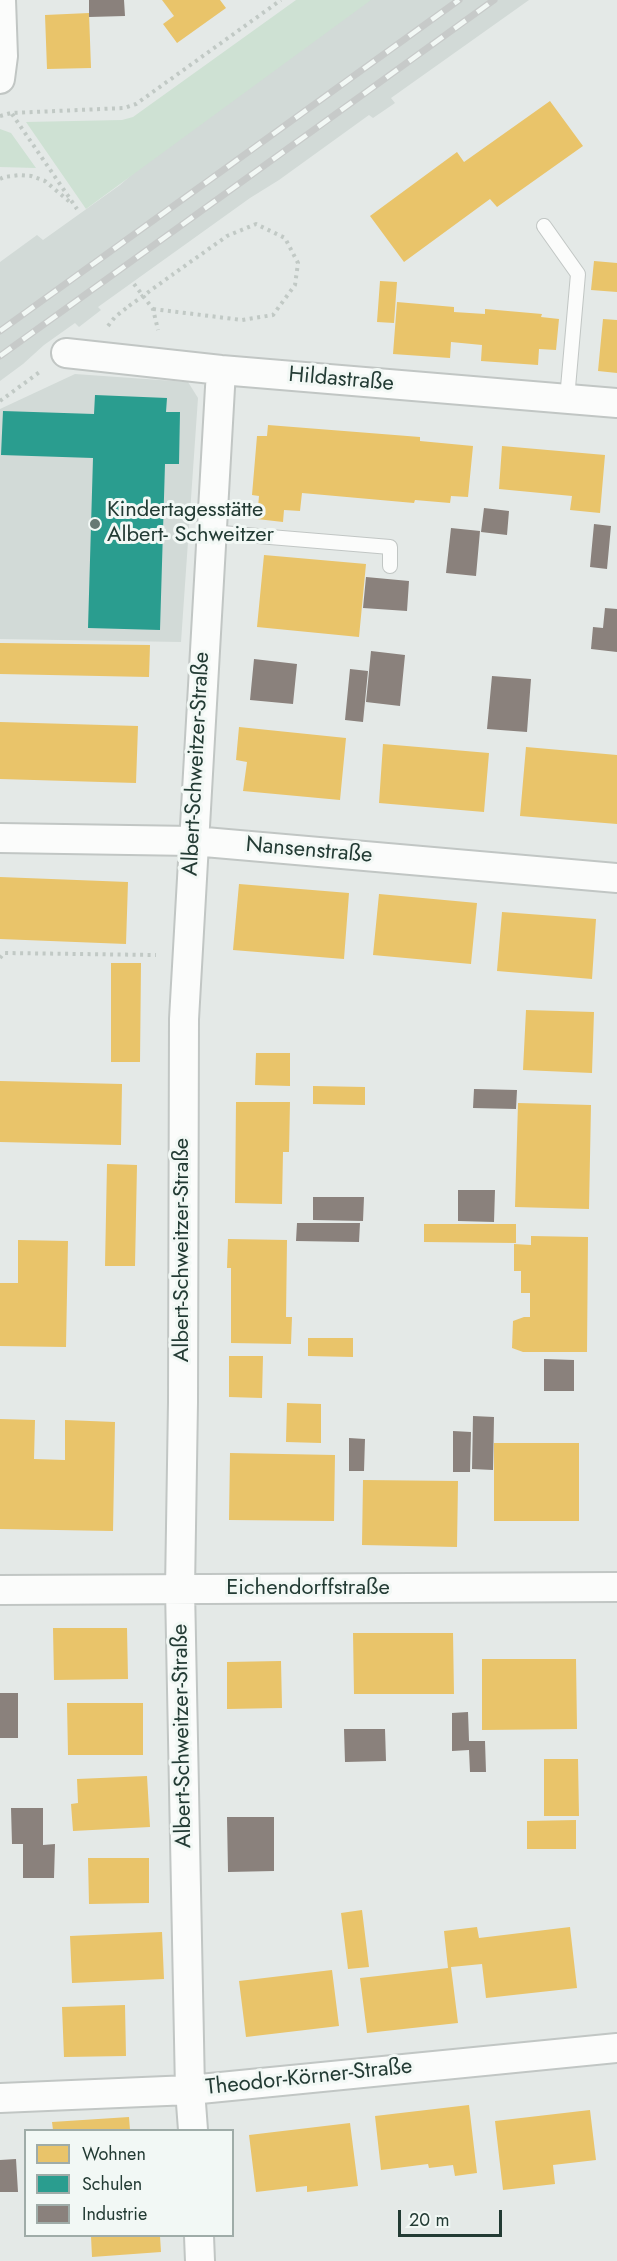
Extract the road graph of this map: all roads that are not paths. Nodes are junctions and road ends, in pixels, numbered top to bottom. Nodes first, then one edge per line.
1 (2, 0) edge
2 (0, 79) edge
3 (544, 226) dead end
4 (66, 353) road end
5 (221, 370) junction
6 (567, 399) junction
7 (617, 403) edge
8 (210, 532) junction
9 (390, 566) dead end
10 (0, 838) edge
11 (193, 841) junction
12 (617, 878) edge
13 (617, 1587) edge
14 (180, 1589) junction
15 (0, 1590) edge
16 (617, 2048) edge
17 (190, 2090) junction
18 (0, 2098) edge
19 (193, 2129) edge
20 (199, 2237) edge
21 (200, 2261) edge

1 - 2 street
3 - 6 lane
4 - 5 street, Hildastraße
5 - 6 street, Hildastraße
5 - 8 street, Albert-Schweitzer-Straße
6 - 7 street, Hildastraße
8 - 9 lane
8 - 11 street, Albert-Schweitzer-Straße
10 - 11 street, Nansenstraße
11 - 12 street, Nansenstraße
11 - 14 street, Albert-Schweitzer-Straße
13 - 14 street, Eichendorffstraße
14 - 15 street, Eichendorffstraße
14 - 17 street, Albert-Schweitzer-Straße
16 - 17 street, Theodor-Körner-Straße
17 - 18 street, Theodor-Körner-Straße
17 - 19 street, Albert-Schweitzer-Straße
20 - 21 street

